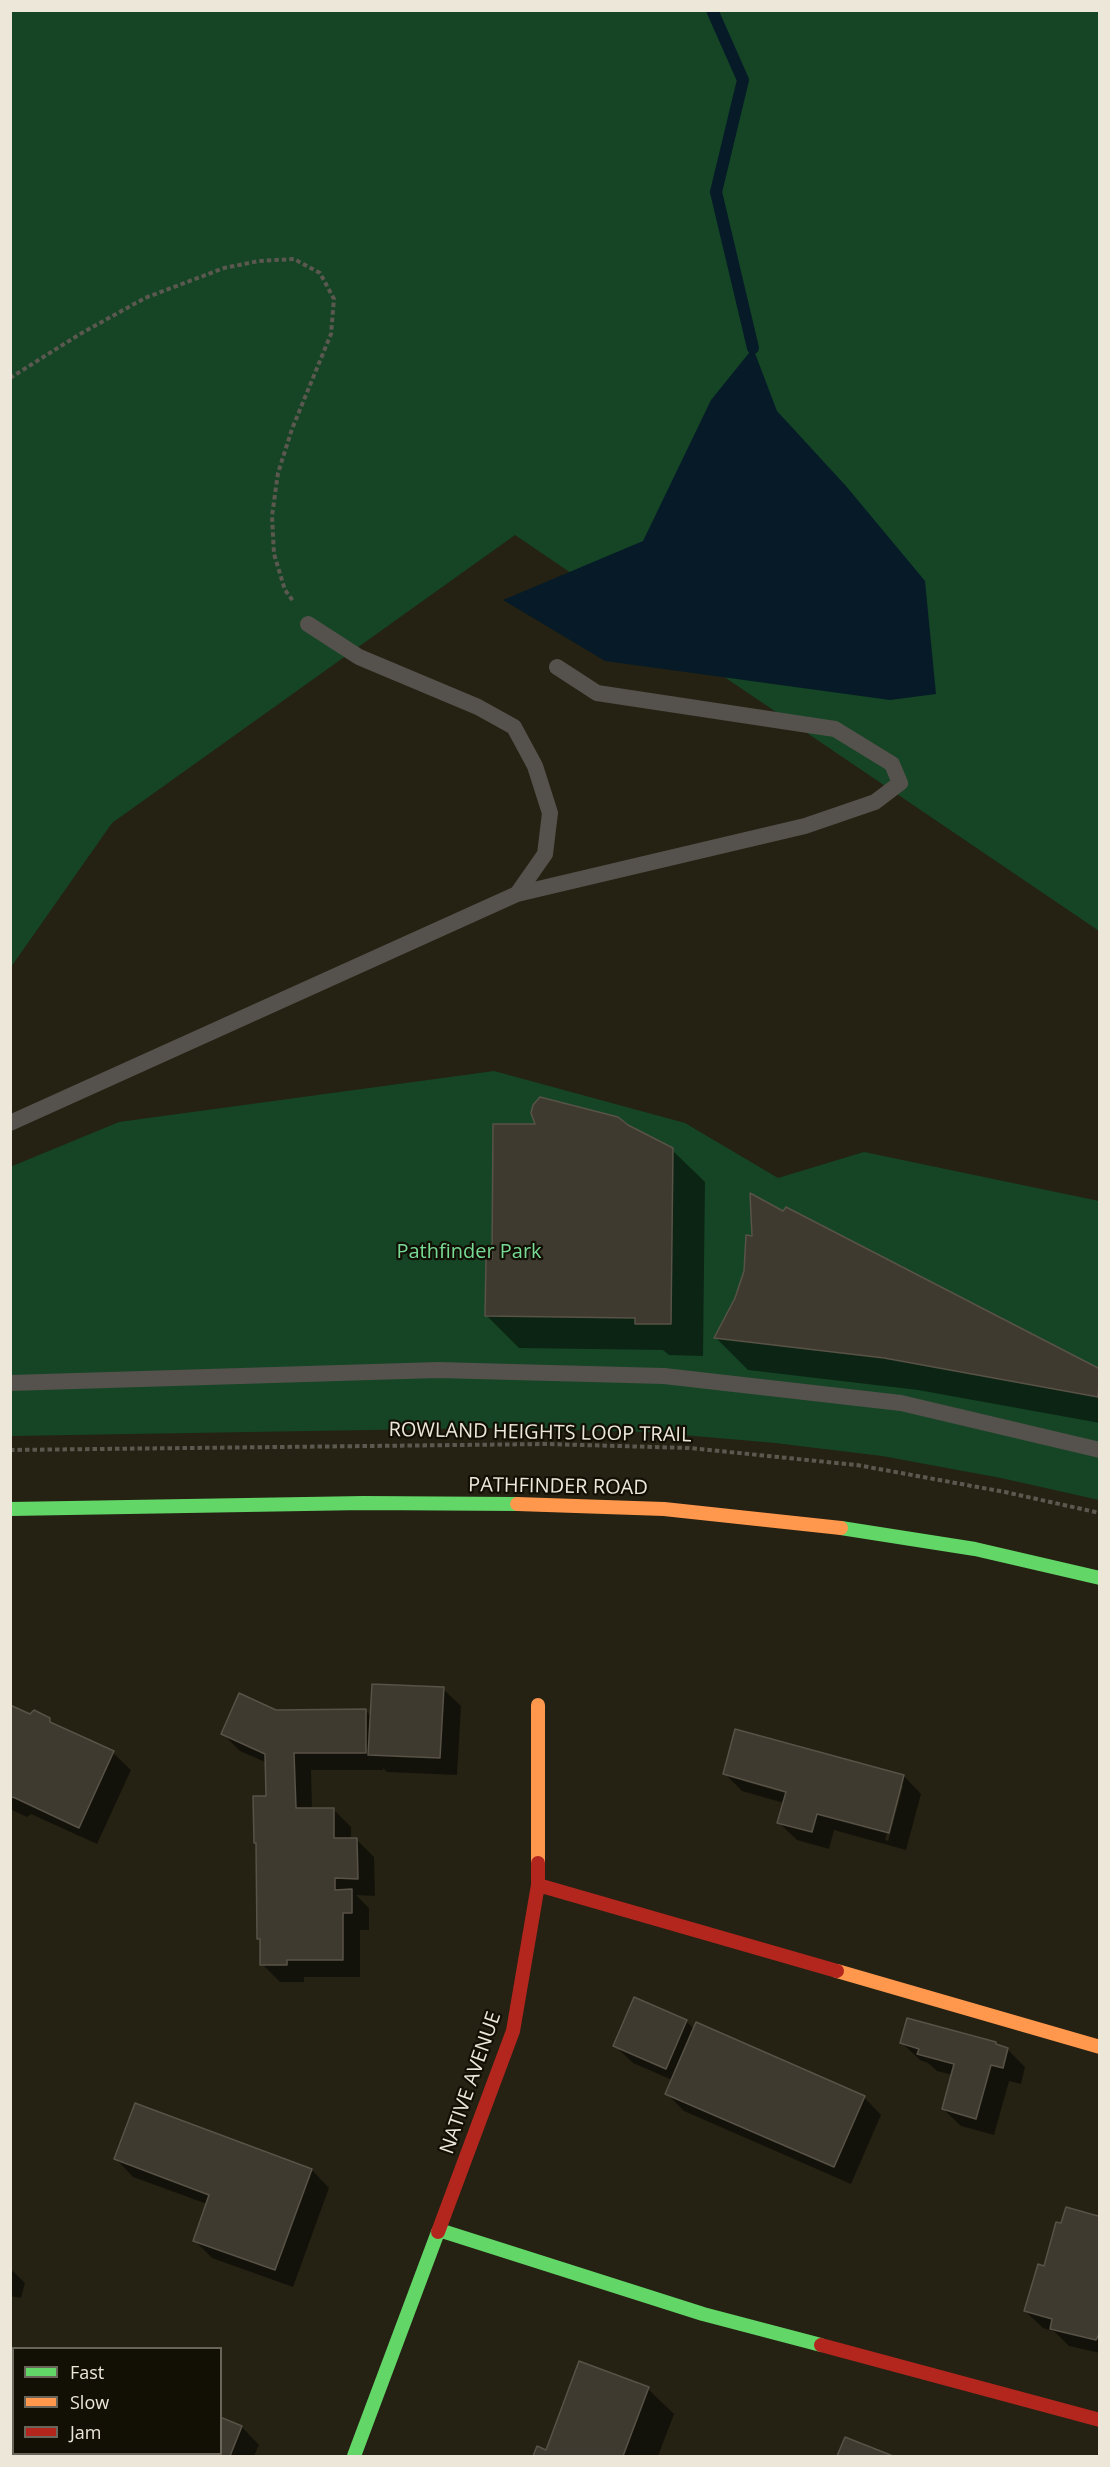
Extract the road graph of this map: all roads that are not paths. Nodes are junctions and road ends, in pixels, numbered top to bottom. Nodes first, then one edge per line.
1 (308, 624) road end
2 (557, 667) dead end
3 (517, 894) junction
4 (10, 1123) edge
5 (10, 1383) edge
6 (1100, 1450) edge
7 (10, 1509) edge
8 (1100, 1578) edge
9 (538, 1705) dead end
10 (538, 1885) junction
11 (1100, 2047) edge
12 (439, 2230) junction
13 (1100, 2420) edge
14 (354, 2457) edge

1 - 3 lane
2 - 3 lane
3 - 4 lane
5 - 6 lane
7 - 8 street, PATHFINDER ROAD
9 - 10 street, NATIVE AVENUE
10 - 11 street
10 - 12 street, NATIVE AVENUE
12 - 13 street
12 - 14 street, NATIVE AVENUE

